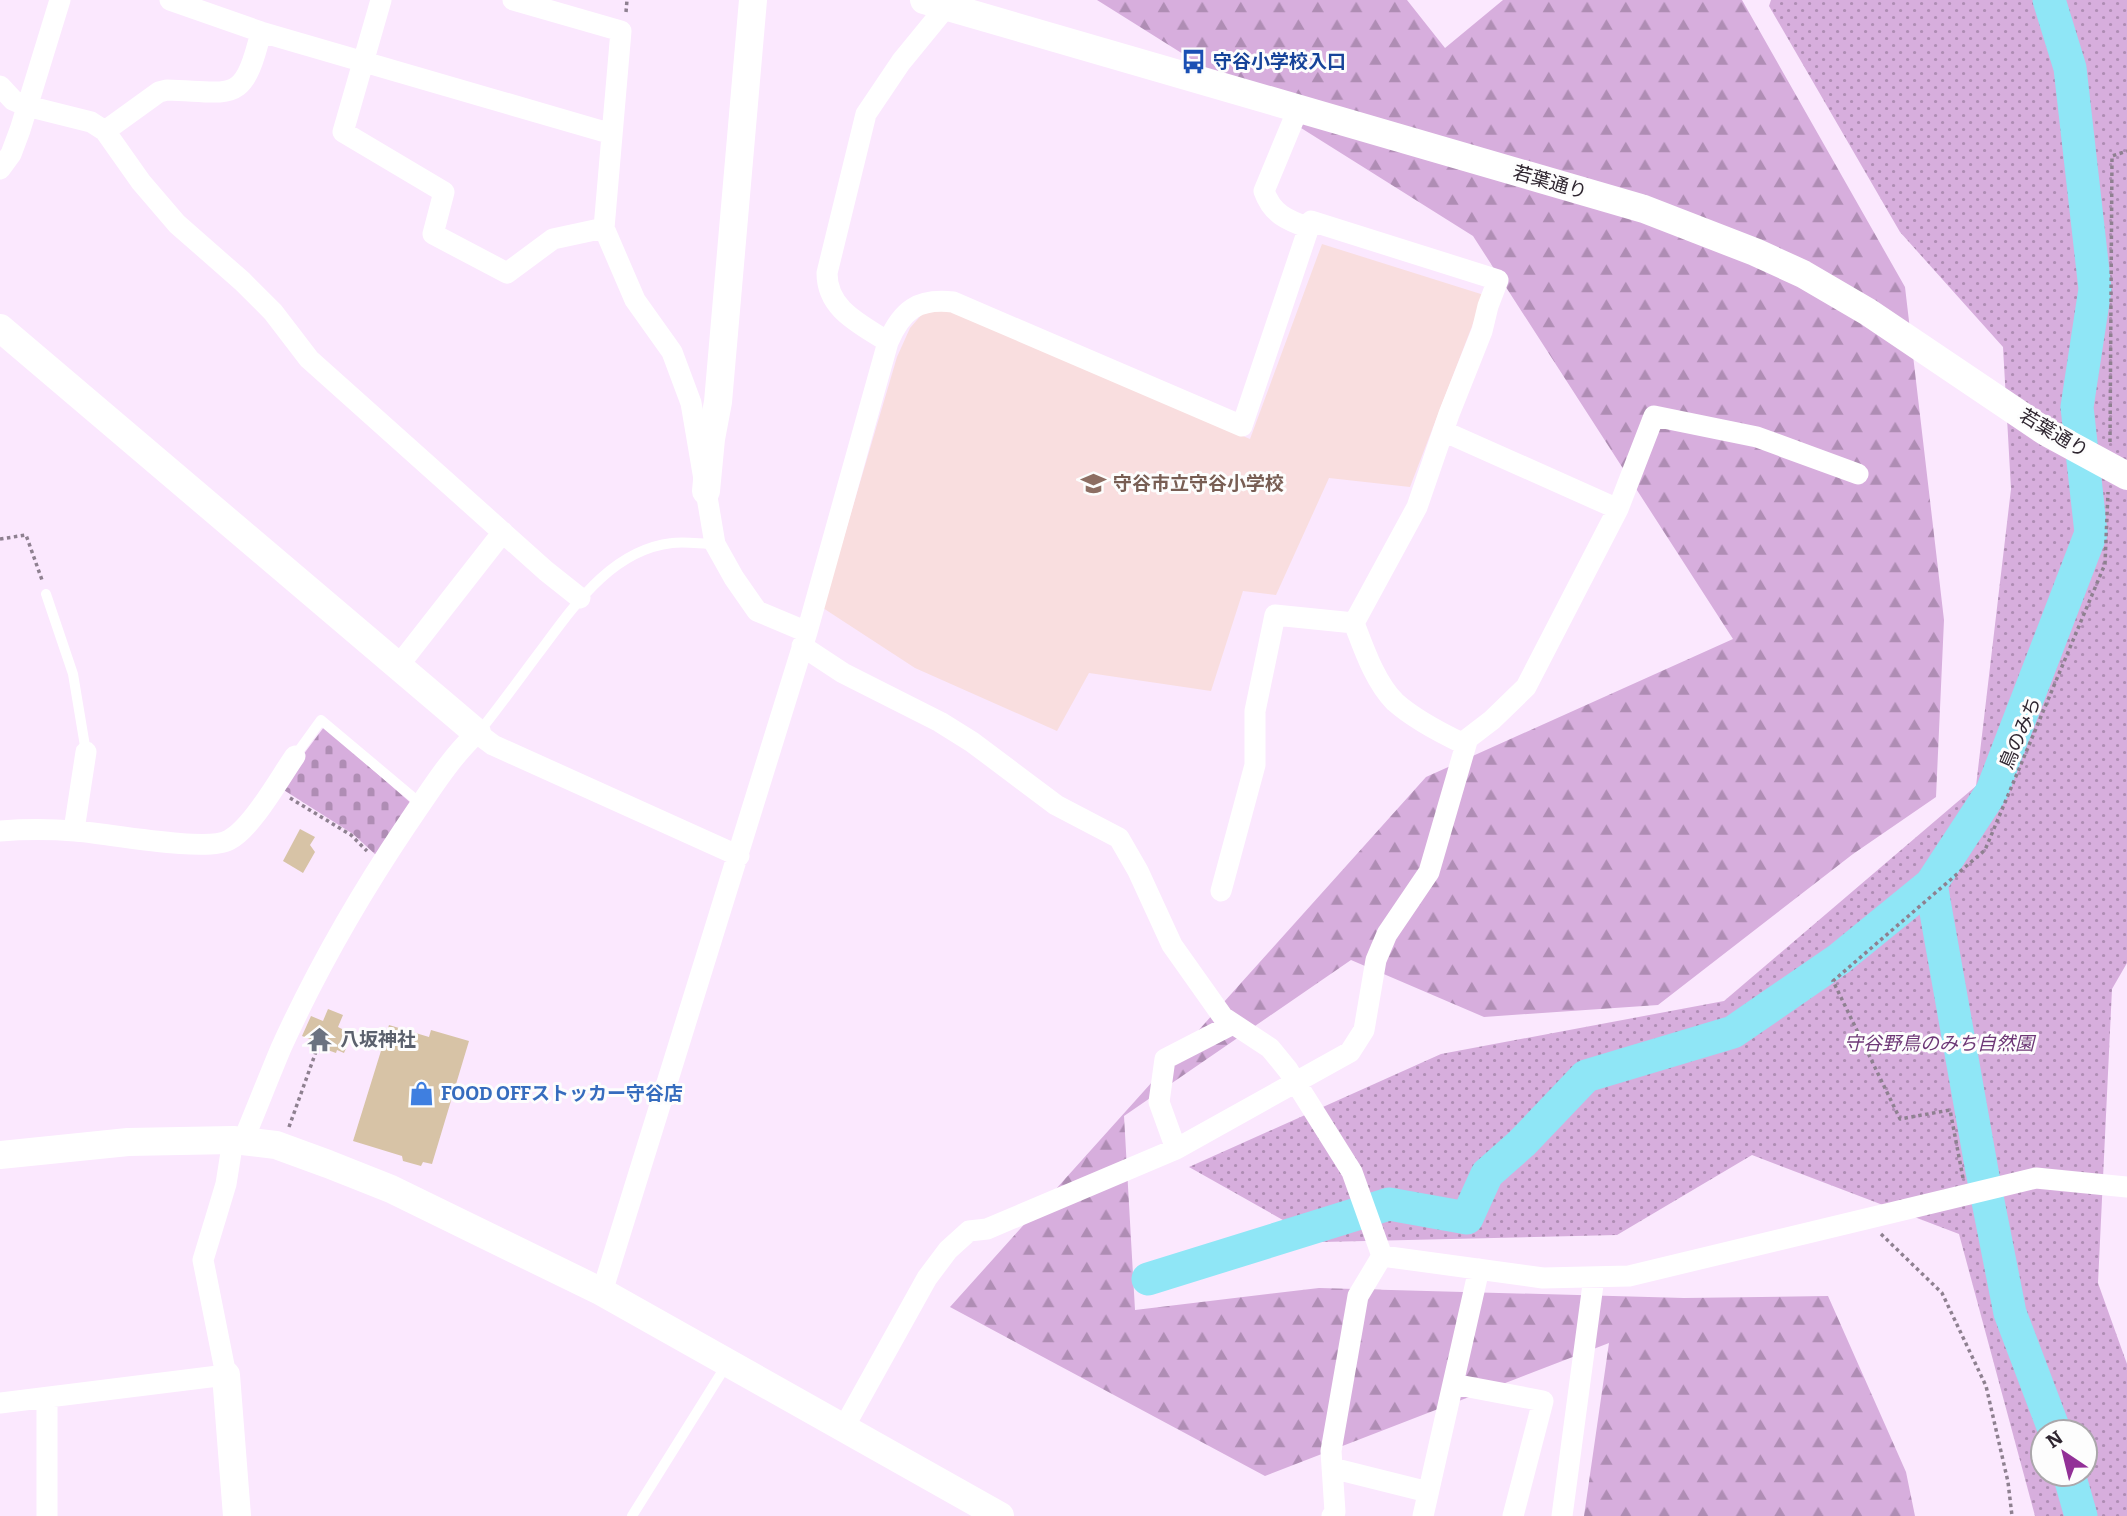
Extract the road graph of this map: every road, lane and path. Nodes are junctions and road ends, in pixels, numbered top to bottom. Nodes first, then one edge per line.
1 (60, 0) edge
2 (170, 0) edge
3 (380, 0) edge
4 (513, 0) edge
5 (753, 0) edge
6 (949, 4) edge
7 (261, 32) junction
8 (363, 60) junction
9 (0, 86) edge
10 (27, 106) junction
11 (1298, 109) junction
12 (105, 131) junction
13 (612, 134) junction
14 (2127, 151) edge
15 (0, 170) edge
16 (604, 228) junction
17 (1309, 228) junction
18 (0, 328) edge
19 (888, 342) junction
20 (1443, 431) junction
21 (2110, 442) dead end
22 (1858, 474) dead end
23 (2118, 479) edge
24 (706, 491) junction
25 (1618, 509) junction
26 (503, 532) junction
27 (0, 539) edge
28 (715, 544) junction
29 (46, 594) joint
30 (580, 598) junction
31 (1354, 623) junction
32 (804, 639) junction
33 (399, 665) junction
34 (477, 733) junction
35 (1467, 741) junction
36 (86, 752) joint
37 (295, 756) joint
38 (273, 787) junction
39 (421, 804) junction
40 (0, 831) edge
41 (74, 831) junction
42 (739, 856) junction
43 (380, 865) junction
44 (1221, 891) dead end
45 (1233, 1024) junction
46 (318, 1046) dead end
47 (1294, 1083) junction
48 (238, 1141) junction
49 (281, 1147) junction
50 (1175, 1149) junction
51 (0, 1156) edge
52 (2127, 1186) edge
53 (1966, 1195) junction
54 (1864, 1218) junction
55 (1382, 1256) junction
56 (1479, 1269) junction
57 (1594, 1277) junction
58 (602, 1292) junction
59 (727, 1364) junction
60 (226, 1375) junction
61 (1453, 1384) junction
62 (47, 1398) junction
63 (0, 1403) edge
64 (843, 1429) junction
65 (1332, 1468) junction
66 (1428, 1492) junction
67 (47, 1516) edge
68 (237, 1516) edge
69 (632, 1516) edge
70 (1000, 1516) edge
71 (1332, 1516) edge
72 (1423, 1516) edge
73 (1513, 1516) edge
74 (1562, 1516) edge
75 (2012, 1516) edge

1 - 10 street
2 - 7 street
3 - 8 street
4 - 13 street
5 - 24 street
6 - 11 street, 若葉通り
6 - 19 street
7 - 8 street
7 - 12 street
8 - 13 street
8 - 16 street
9 - 10 street
10 - 12 street
10 - 15 street
11 - 17 street
11 - 23 street, 若葉通り
12 - 26 street
13 - 16 street
14 - 21 path
16 - 24 street
17 - 19 street
17 - 20 street
18 - 33 street
19 - 32 street
20 - 25 street
20 - 31 street
22 - 25 street
23 - 53 path, 鳥のみち
24 - 28 street
25 - 35 street
26 - 30 street
26 - 33 street
27 - 29 path
28 - 30 lane
28 - 32 street
29 - 36 lane
30 - 34 lane
31 - 35 street
31 - 44 street
32 - 42 street
32 - 45 street
33 - 34 street
34 - 39 street
34 - 42 street
35 - 47 street
36 - 41 street
37 - 38 street
37 - 39 lane
38 - 41 street
38 - 43 path
39 - 43 street
40 - 41 street
42 - 58 street
43 - 48 street
45 - 47 street
45 - 50 street
46 - 49 path
47 - 50 street
47 - 55 street
48 - 49 street
48 - 51 street
48 - 60 street
49 - 58 street
50 - 64 street
52 - 53 street
53 - 54 street
54 - 57 street
54 - 75 path
55 - 56 street
55 - 65 street
56 - 57 street
56 - 61 street
57 - 74 street
58 - 59 street
59 - 64 street
59 - 69 lane
60 - 62 street
60 - 68 street
61 - 66 street
61 - 73 street
62 - 63 street
62 - 67 street
64 - 70 street
65 - 66 street
65 - 71 street
66 - 72 street

